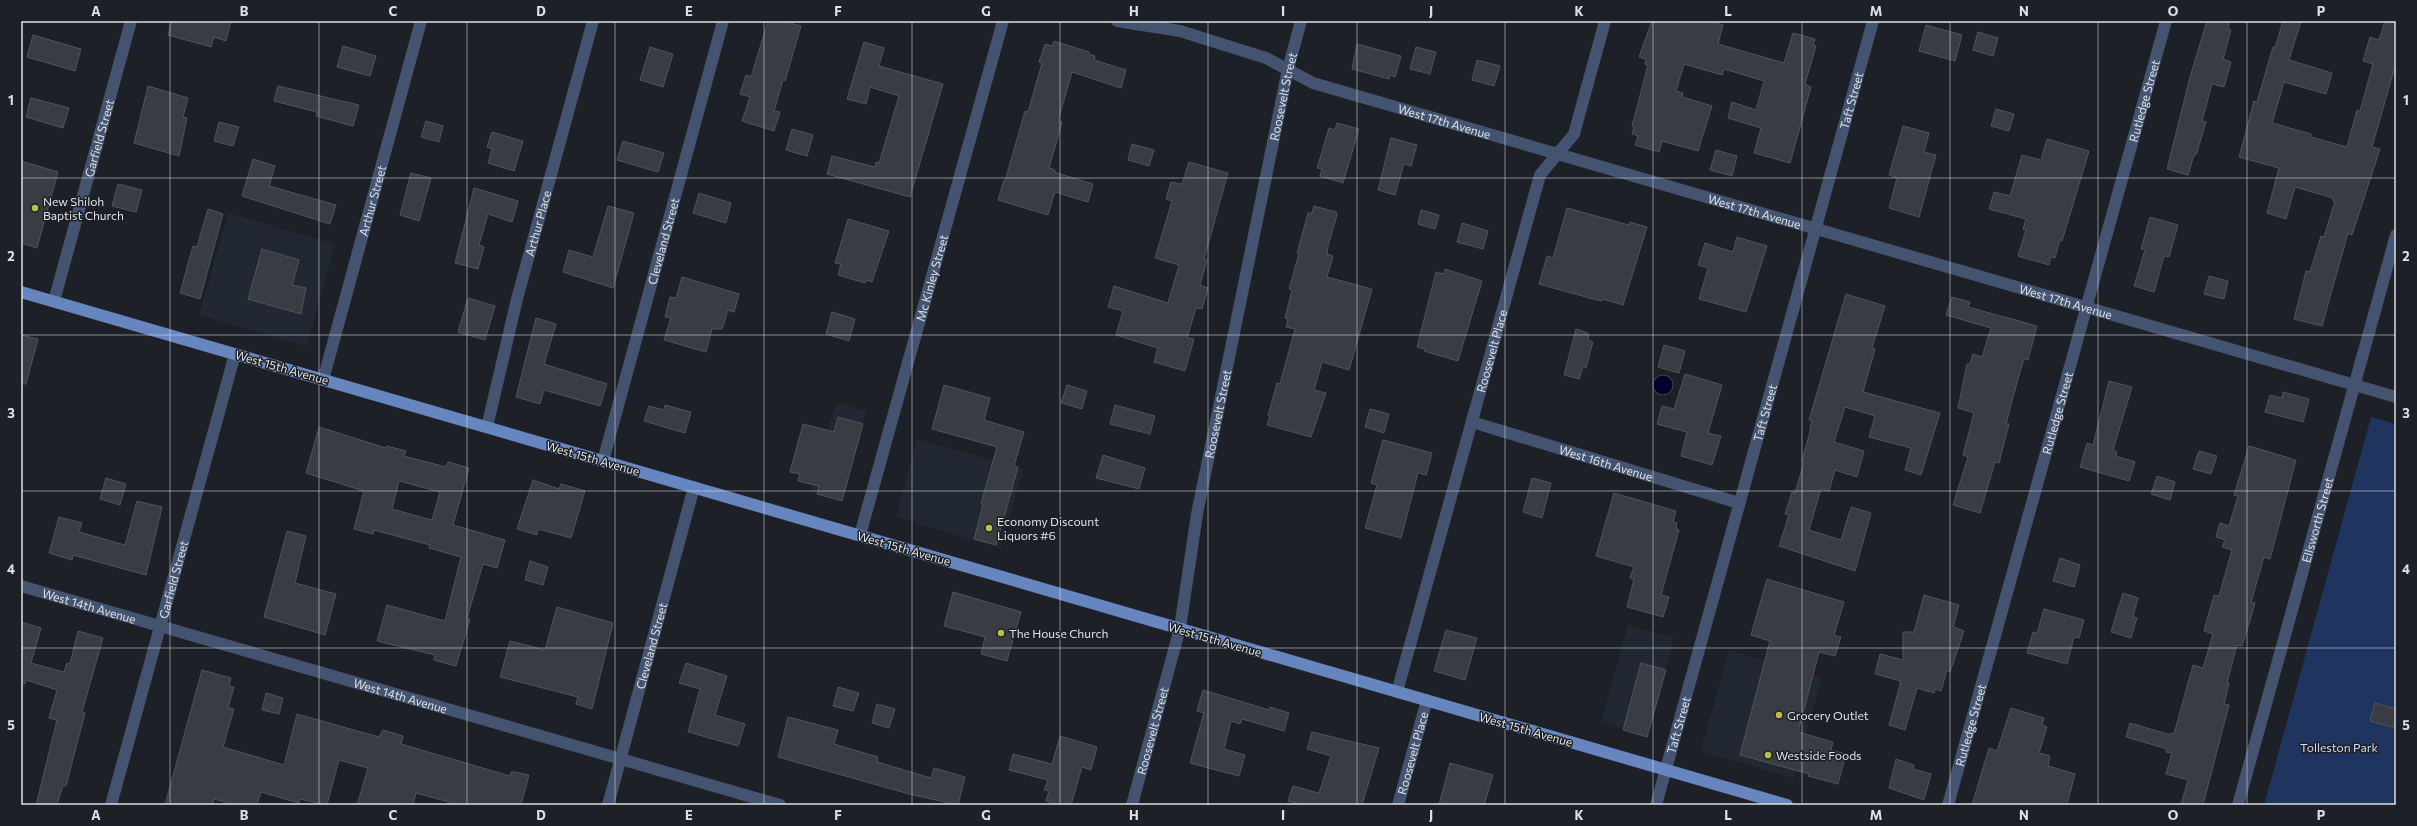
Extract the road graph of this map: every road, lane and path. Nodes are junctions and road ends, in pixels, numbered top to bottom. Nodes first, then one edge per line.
1 (131, 21) edge
2 (421, 21) edge
3 (593, 21) edge
4 (724, 21) edge
5 (1003, 21) edge
6 (1117, 21) edge
7 (1301, 21) edge
8 (1605, 21) edge
9 (1873, 21) edge
10 (2166, 21) edge
11 (1288, 69) junction
12 (1557, 154) junction
13 (1816, 229) junction
14 (2396, 234) edge
15 (21, 292) edge
16 (54, 301) junction
17 (2085, 307) junction
18 (235, 354) junction
19 (323, 380) junction
20 (2354, 385) junction
21 (2396, 397) edge
22 (1472, 422) junction
23 (487, 427) junction
24 (603, 461) junction
25 (694, 487) junction
26 (1739, 503) junction
27 (860, 535) junction
28 (21, 586) edge
29 (161, 625) junction
30 (1180, 628) junction
31 (1397, 692) junction
32 (1427, 700) junction
33 (620, 759) junction
34 (1665, 770) junction
35 (111, 805) edge
36 (608, 805) edge
37 (780, 805) edge
38 (1132, 805) edge
39 (1398, 805) edge
40 (1656, 805) edge
41 (1787, 805) edge
42 (1948, 805) edge
43 (2238, 805) edge

1 - 16 street, Garfield Street
2 - 19 street, Arthur Street
3 - 23 street, Arthur Place
4 - 24 street, Cleveland Street
5 - 27 street, Mc Kinley Street
6 - 11 street, West 17th Avenue
7 - 11 street, Roosevelt Street
8 - 12 street, Roosevelt Place
9 - 13 street, Taft Street
10 - 17 street, Rutledge Street
11 - 12 street, West 17th Avenue
11 - 30 street, Roosevelt Street
12 - 13 street, West 17th Avenue
12 - 22 street, Roosevelt Place
13 - 17 street, West 17th Avenue
13 - 26 street, Taft Street
14 - 20 street, Ellsworth Street
15 - 16 main road, West 15th Avenue
16 - 18 main road, West 15th Avenue
17 - 20 street, West 17th Avenue
17 - 42 street, Rutledge Street
18 - 19 main road, West 15th Avenue
18 - 29 street, Garfield Street
19 - 23 main road, West 15th Avenue
20 - 21 street, West 17th Avenue
20 - 43 street, Ellsworth Street
22 - 26 street, West 16th Avenue
22 - 31 street, Roosevelt Place
23 - 24 main road, West 15th Avenue
24 - 25 main road, West 15th Avenue
25 - 27 main road, West 15th Avenue
25 - 33 street, Cleveland Street
26 - 34 street, Taft Street
27 - 30 main road, West 15th Avenue
28 - 29 street, West 14th Avenue
29 - 33 street, West 14th Avenue
29 - 35 street, Garfield Street
30 - 31 main road, West 15th Avenue
30 - 38 street, Roosevelt Street
31 - 32 main road, West 15th Avenue
32 - 34 main road, West 15th Avenue
32 - 39 street, Roosevelt Place
33 - 36 street, Cleveland Street
33 - 37 street, West 14th Avenue
34 - 40 street, Taft Street
34 - 41 main road, West 15th Avenue

